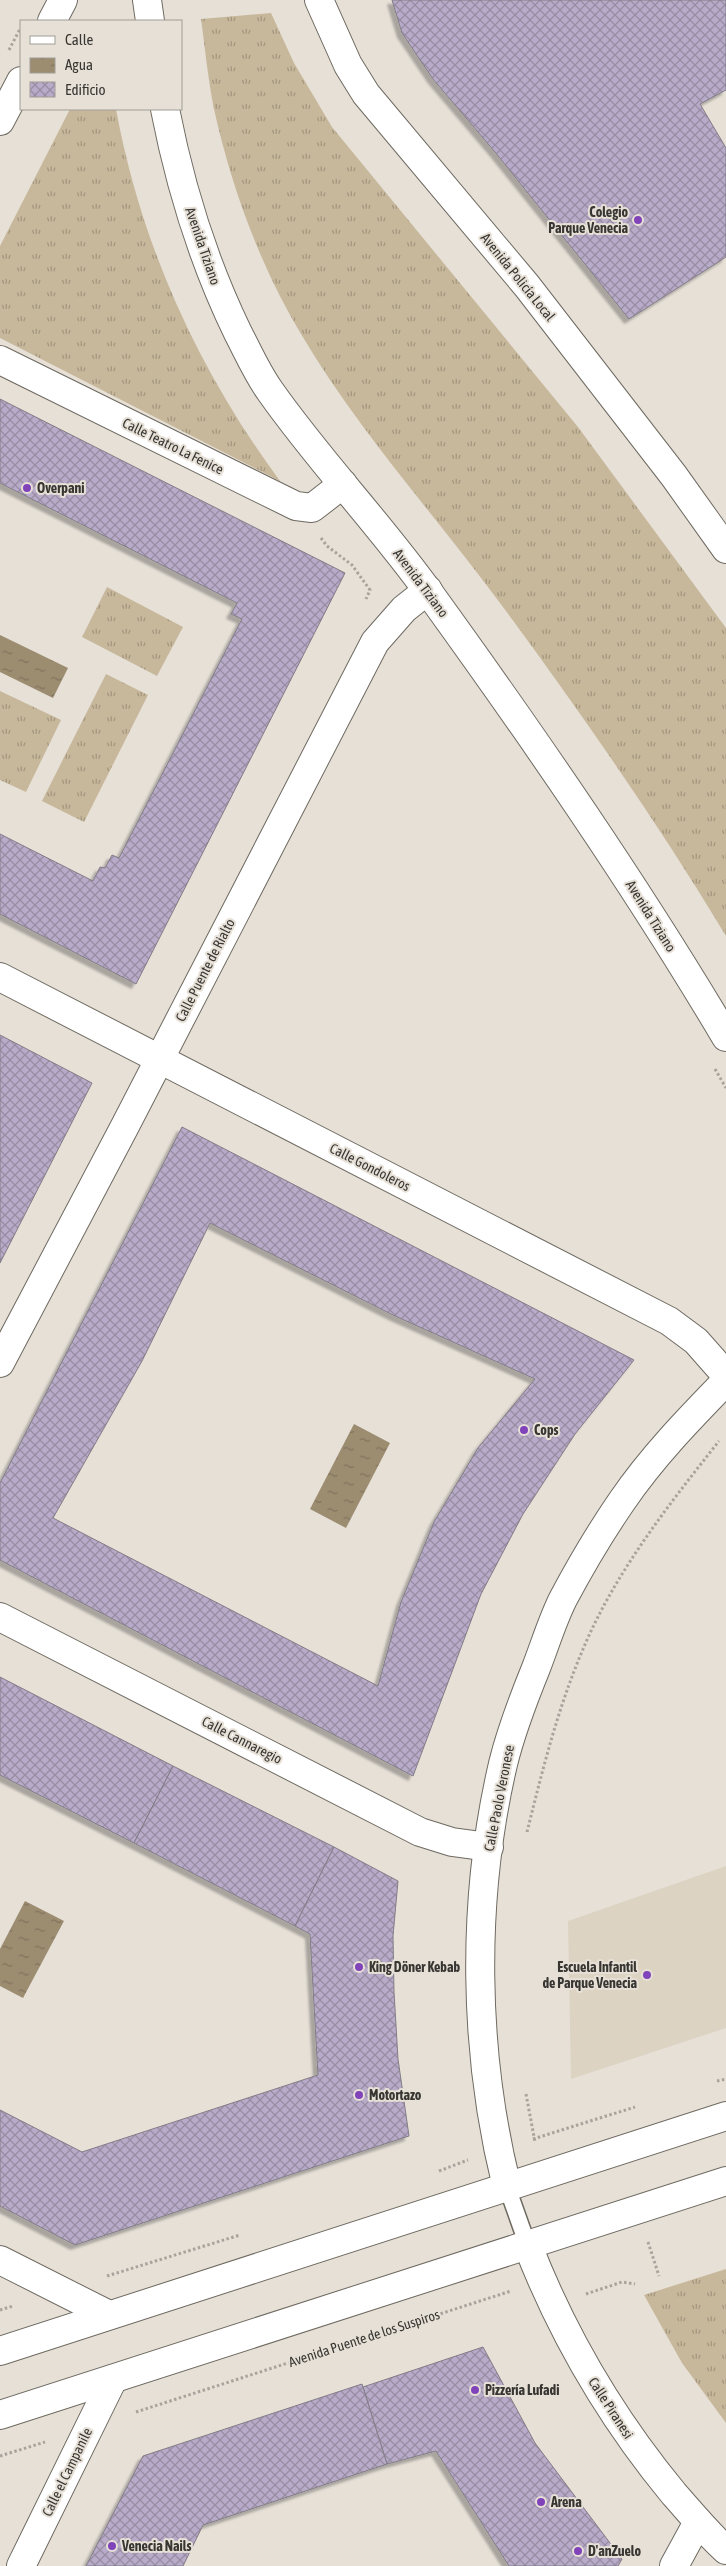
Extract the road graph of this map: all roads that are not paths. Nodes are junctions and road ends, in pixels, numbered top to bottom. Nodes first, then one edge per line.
1 (63, 0) edge
2 (147, 0) edge
3 (318, 0) edge
4 (53, 20) edge
5 (150, 20) edge
6 (20, 83) edge
7 (165, 110) edge
8 (0, 121) edge
9 (0, 360) edge
10 (343, 484) junction
11 (726, 549) edge
12 (428, 590) junction
13 (0, 977) edge
14 (726, 1037) edge
15 (160, 1059) junction
16 (0, 1363) edge
17 (726, 1375) edge
18 (726, 1381) edge
19 (0, 1617) edge
20 (489, 1847) junction
21 (726, 2116) edge
22 (726, 2181) edge
23 (507, 2187) junction
24 (528, 2246) junction
25 (0, 2260) edge
26 (109, 2315) junction
27 (0, 2351) edge
28 (113, 2379) junction
29 (0, 2415) edge
30 (698, 2522) junction
31 (726, 2550) edge
32 (21, 2566) edge
33 (674, 2566) edge

1 - 4 street
2 - 5 street
3 - 11 street, Avenida Policía Local
6 - 8 street
7 - 10 street, Avenida Tiziano
9 - 10 street, Calle Teatro La Fenice
10 - 12 street, Avenida Tiziano
12 - 14 street, Avenida Tiziano
12 - 15 street, Calle Puente de Rialto
13 - 15 street, Calle Gondoleros
15 - 16 street, Calle Puente de Rialto
15 - 17 street, Calle Gondoleros
18 - 20 street, Calle Paolo Veronese
19 - 20 street, Calle Cannaregio
20 - 23 street, Calle Paolo Veronese
21 - 23 street
22 - 24 street
23 - 24 lane
23 - 26 street
24 - 28 street
24 - 30 street, Calle Piranesi
25 - 26 street
26 - 27 street
28 - 29 street
28 - 32 street, Calle el Campanile
30 - 31 street, Calle Piranesi
30 - 33 street

